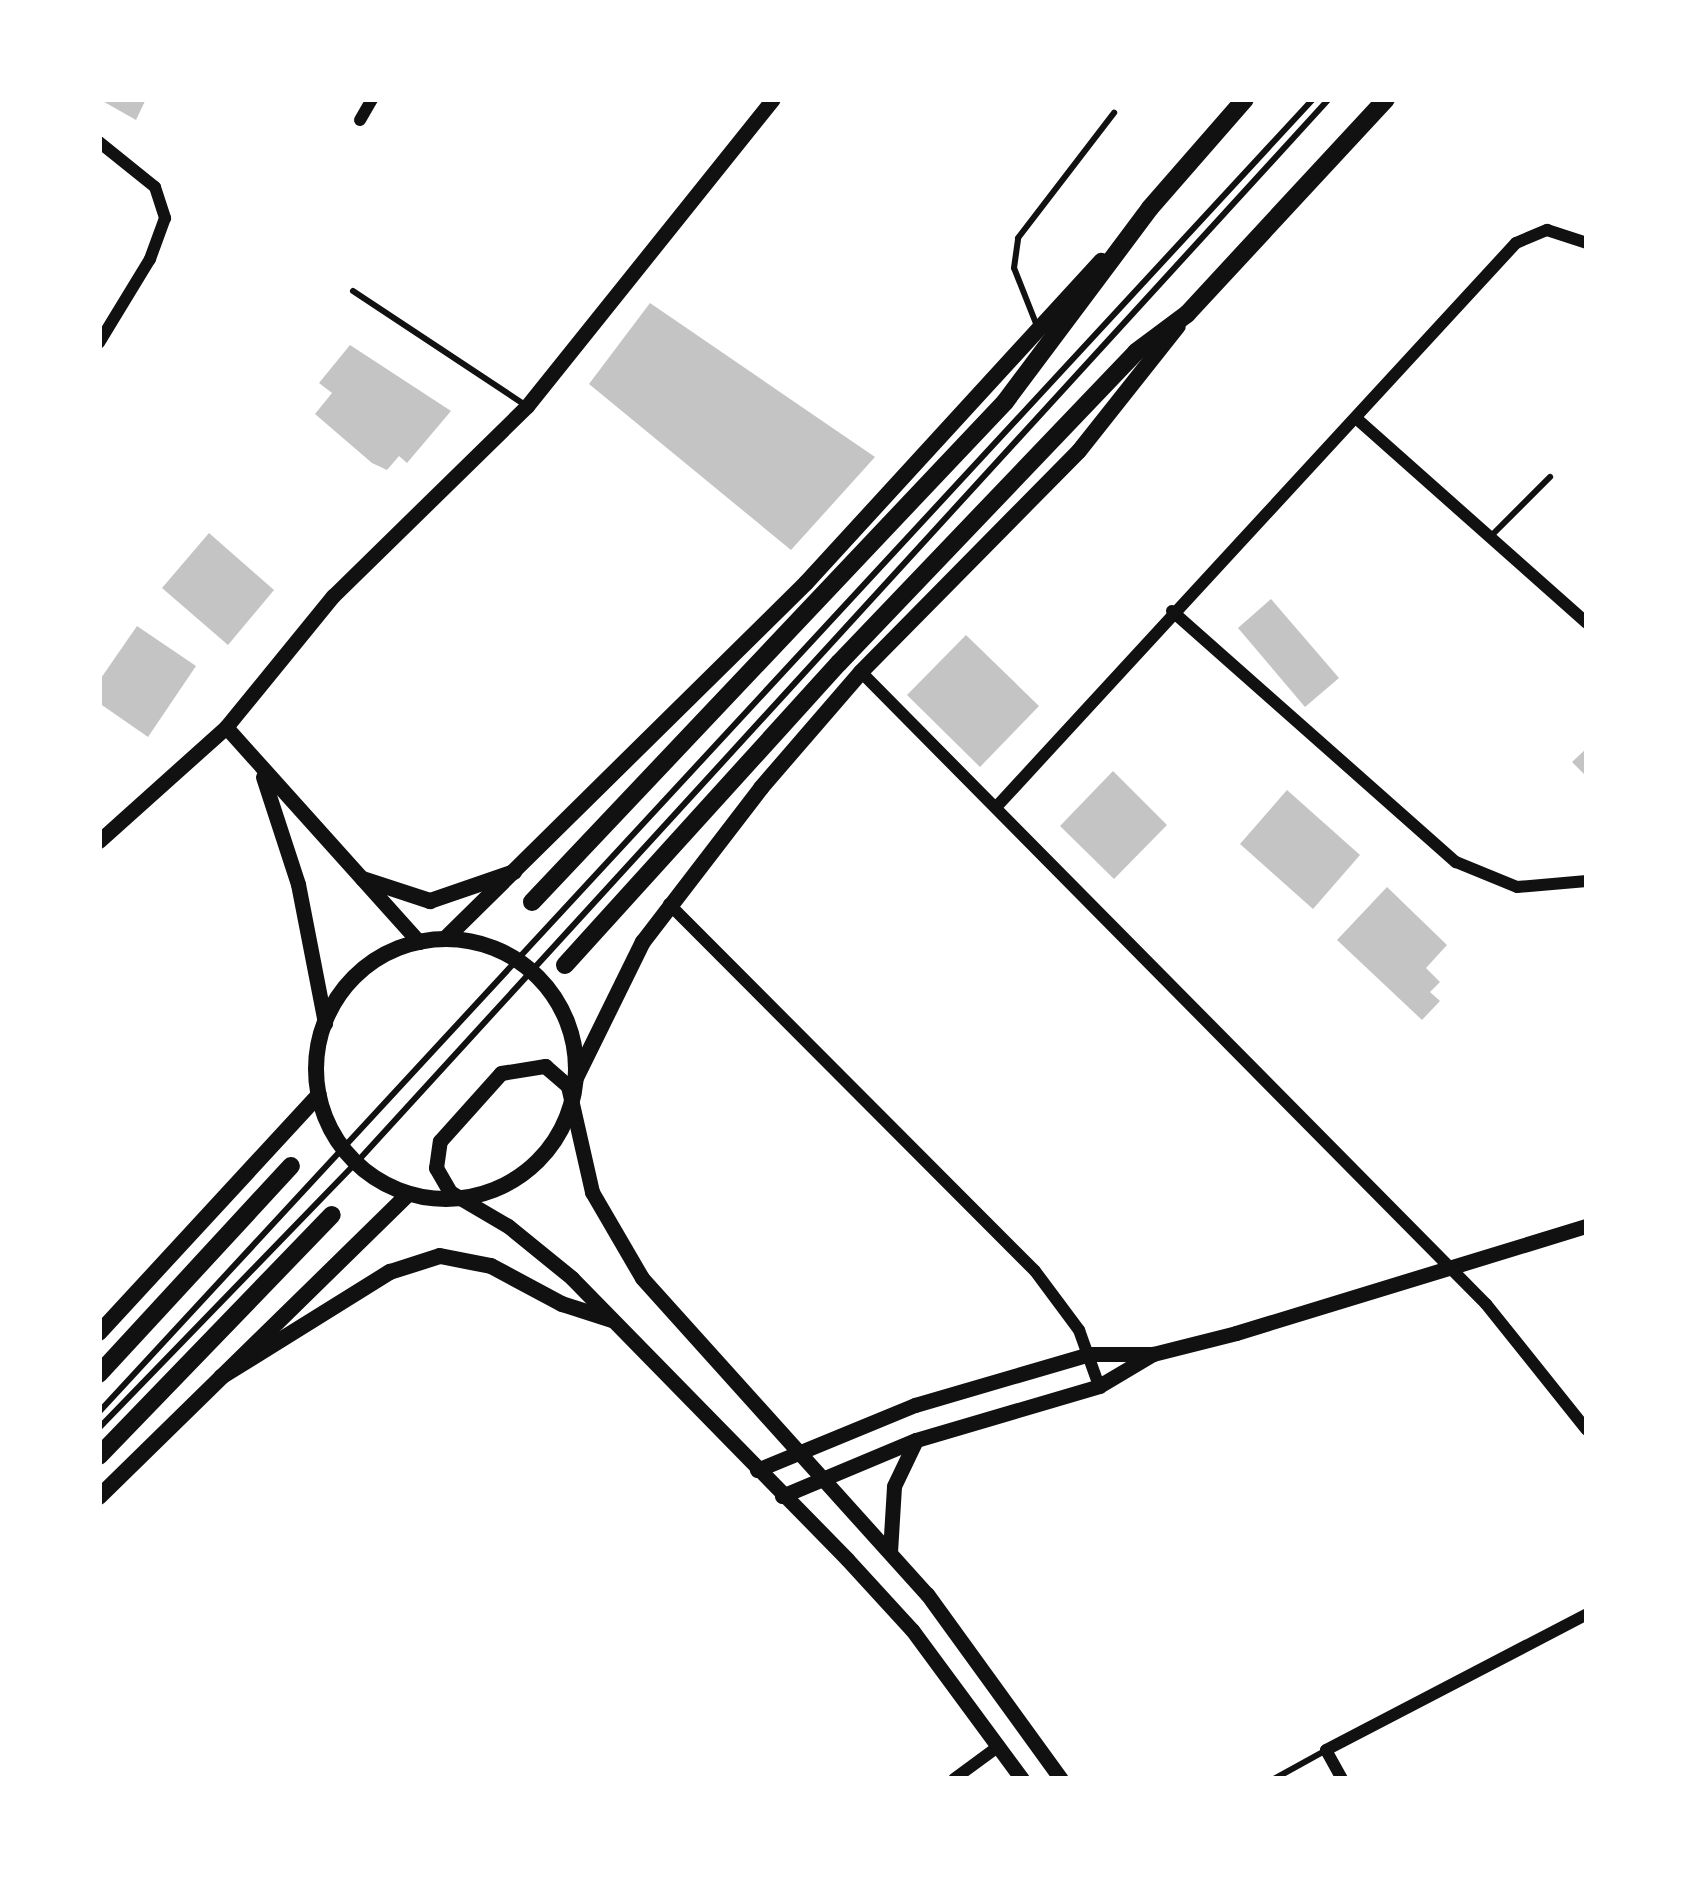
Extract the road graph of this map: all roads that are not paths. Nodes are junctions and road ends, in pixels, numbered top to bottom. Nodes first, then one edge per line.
1 (372, 99) edge
2 (773, 99) edge
3 (1245, 99) edge
4 (1312, 99) edge
5 (1329, 99) edge
6 (1386, 99) edge
7 (1114, 113) dead end
8 (360, 120) dead end
9 (99, 142) edge
10 (1150, 208) junction
11 (1587, 243) edge
12 (353, 291) dead end
13 (1187, 314) junction
14 (1039, 329) junction
15 (99, 343) edge
16 (527, 406) junction
17 (1357, 419) junction
18 (1550, 476) dead end
19 (1488, 540) junction
20 (1172, 611) junction
21 (1587, 622) edge
22 (861, 672) junction
23 (226, 727) junction
24 (260, 769) junction
25 (999, 804) junction
26 (99, 842) edge
27 (525, 866) junction
28 (363, 879) junction
29 (1587, 881) edge
30 (532, 902) dead end
31 (669, 904) junction
32 (445, 939) junction
33 (419, 942) junction
34 (565, 965) dead end
35 (525, 966) junction
36 (326, 1023) junction
37 (575, 1080) junction
38 (319, 1095) junction
39 (572, 1100) junction
40 (350, 1157) junction
41 (291, 1166) dead end
42 (408, 1194) junction
43 (461, 1198) junction
44 (332, 1215) dead end
45 (1587, 1226) edge
46 (1453, 1271) junction
47 (612, 1320) junction
48 (99, 1333) edge
49 (1089, 1354) junction
50 (1153, 1354) junction
51 (99, 1374) edge
52 (220, 1377) junction
53 (1099, 1386) junction
54 (99, 1412) edge
55 (99, 1428) edge
56 (1587, 1430) edge
57 (916, 1441) junction
58 (796, 1451) junction
59 (99, 1456) edge
60 (757, 1470) junction
61 (822, 1478) junction
62 (782, 1496) junction
63 (99, 1497) edge
64 (890, 1552) junction
65 (1587, 1614) edge
66 (998, 1746) junction
67 (1326, 1750) junction
68 (954, 1779) edge
69 (1022, 1779) edge
70 (1061, 1779) edge
71 (1274, 1779) edge
72 (1342, 1779) edge

1 - 8 street
2 - 16 street
3 - 10 main road
4 - 35 lane
5 - 35 lane
6 - 13 main road
7 - 14 lane
9 - 15 street
10 - 14 main road
10 - 30 main road
11 - 17 street
12 - 16 lane
13 - 22 main road
13 - 34 main road
14 - 27 main road
16 - 23 street
17 - 19 street
17 - 20 street
18 - 19 lane
19 - 21 street
20 - 25 street
20 - 29 street
22 - 25 street
22 - 31 main road
23 - 24 street
23 - 26 street
24 - 28 street
24 - 36 street
25 - 46 street
27 - 28 main road
27 - 32 main road
28 - 33 street
31 - 37 main road
31 - 49 street
32 - 33 main road
32 - 35 main road
33 - 36 main road
35 - 37 main road
35 - 40 lane
35 - 40 lane
36 - 38 main road
37 - 39 main road
38 - 40 main road
38 - 48 main road
39 - 43 main road
39 - 43 street
39 - 58 street
40 - 42 main road
40 - 54 lane
40 - 55 lane
41 - 51 main road
42 - 43 main road
42 - 52 main road
43 - 47 street
44 - 59 main road
45 - 46 street
46 - 50 street
46 - 56 street
47 - 52 main road
47 - 60 street
49 - 50 street
49 - 53 street
49 - 58 street
50 - 53 street
52 - 63 main road
53 - 57 street
57 - 61 street
57 - 64 street
58 - 60 street
58 - 61 street
60 - 62 street
61 - 62 street
61 - 64 street
62 - 66 street
64 - 70 street
65 - 67 street
66 - 68 street
66 - 69 street
67 - 71 lane
67 - 72 street

